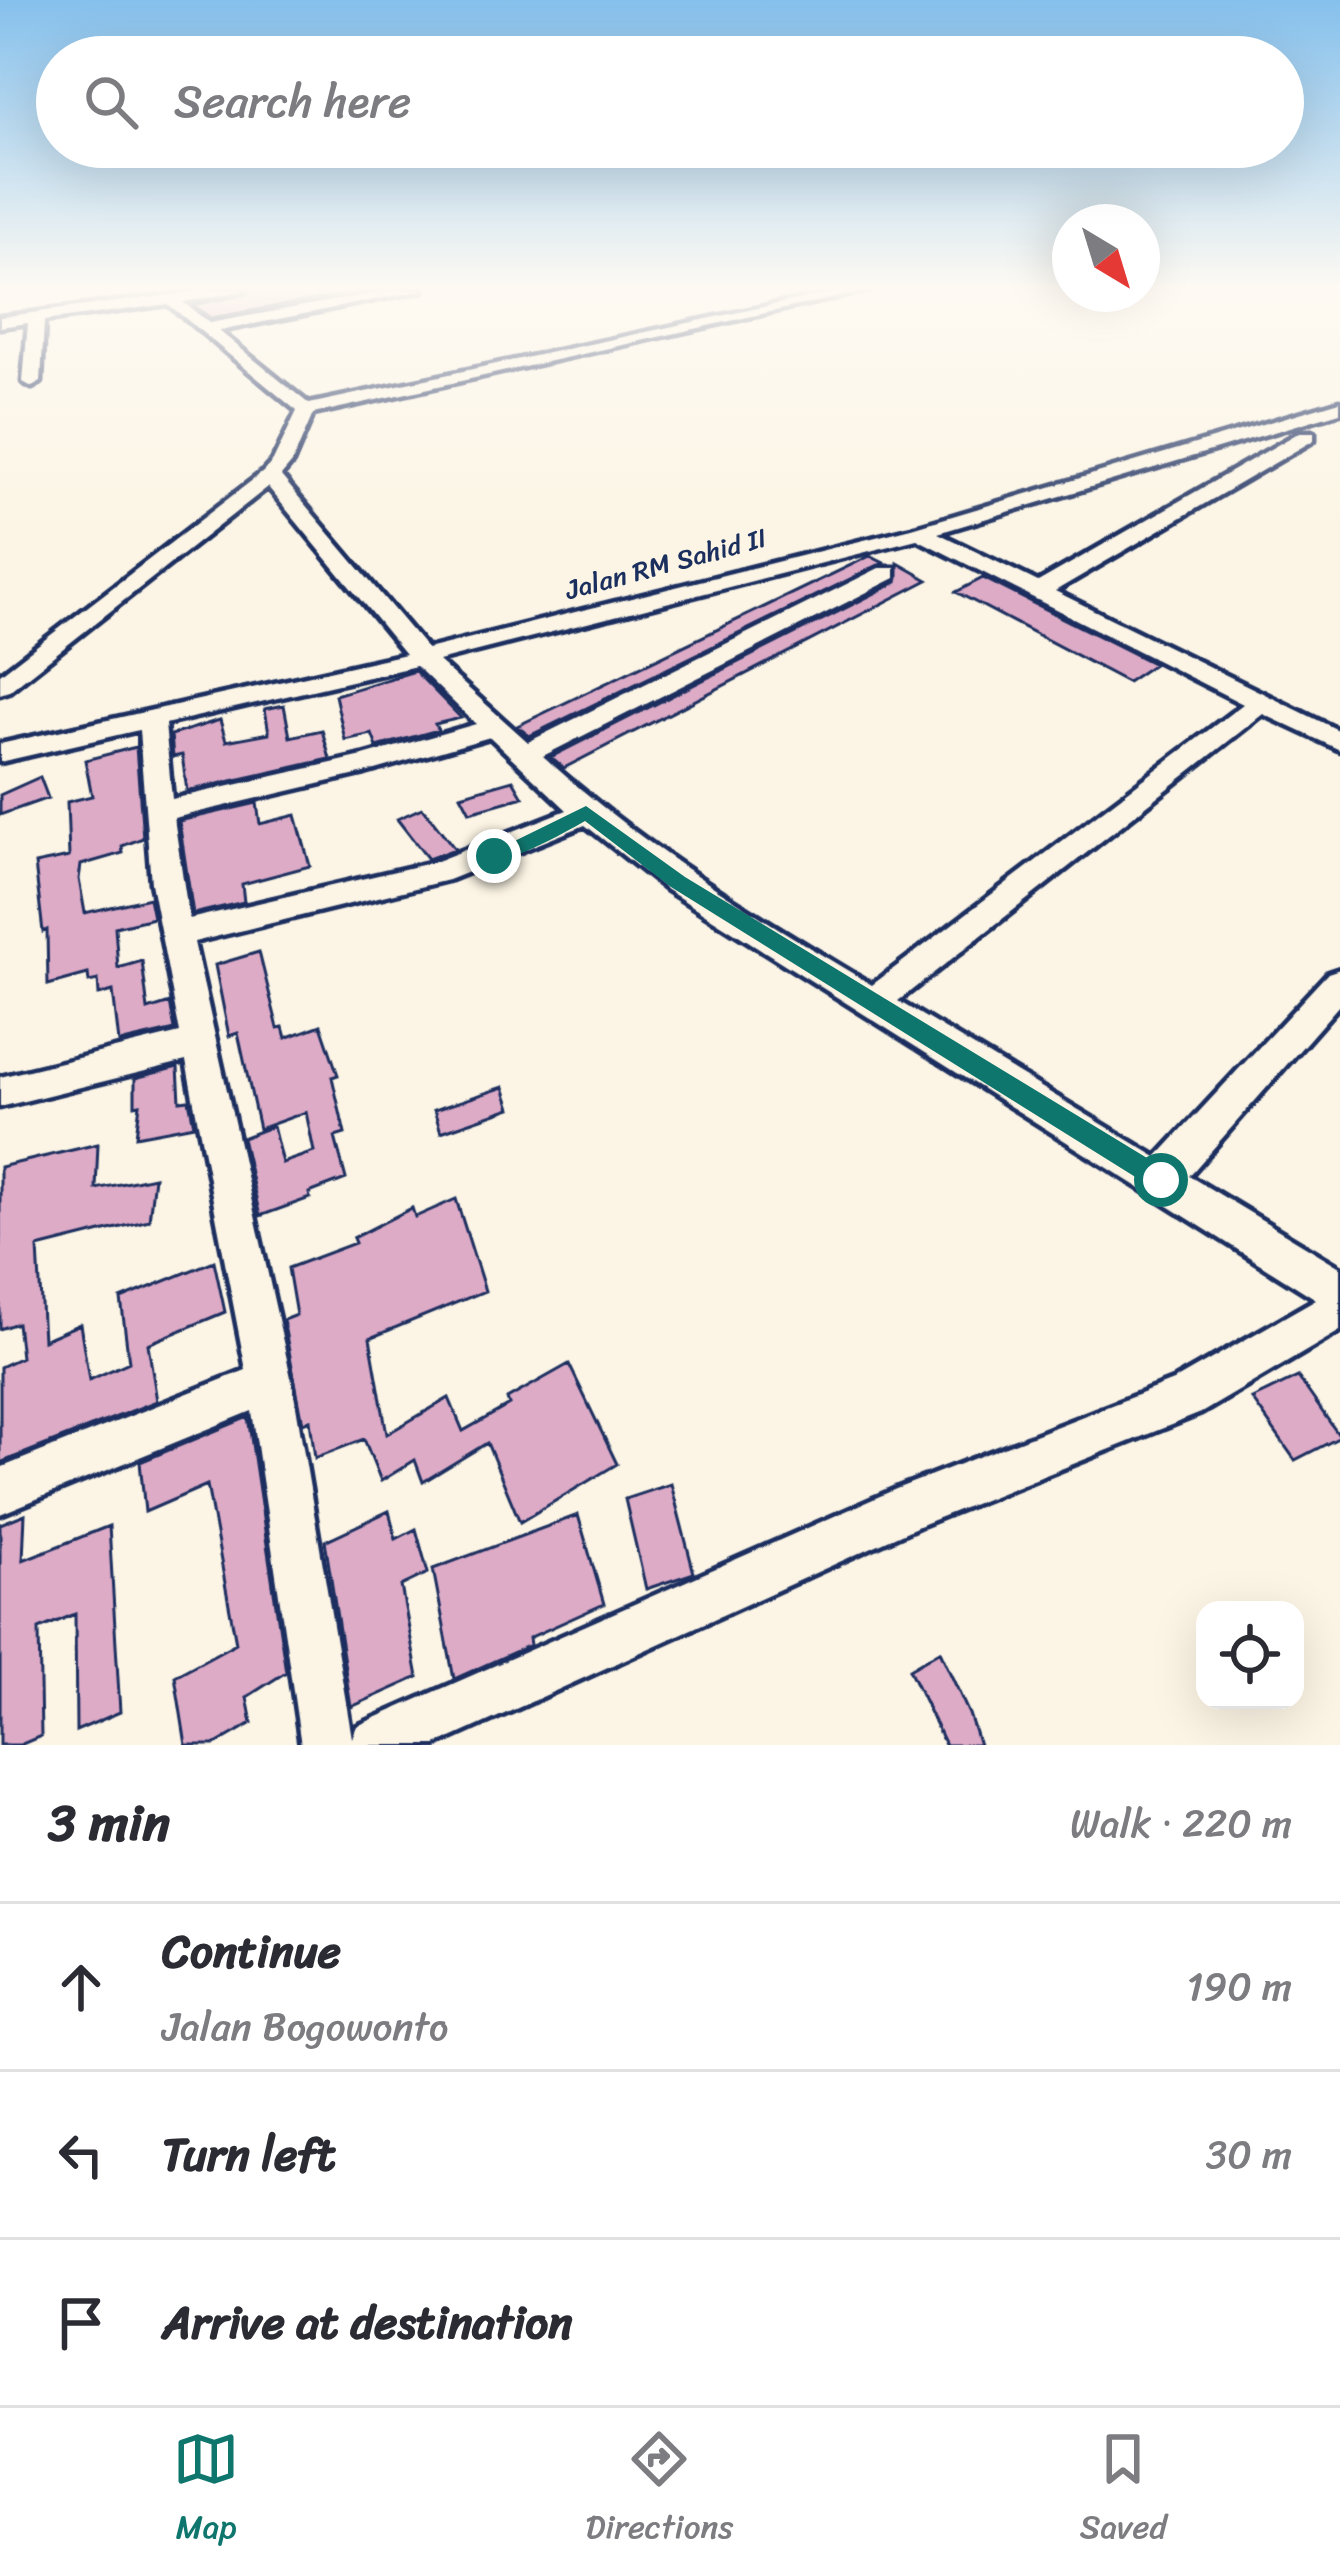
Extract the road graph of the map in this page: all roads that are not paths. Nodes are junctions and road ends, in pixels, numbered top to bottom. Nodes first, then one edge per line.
1 (33, 371) edge
2 (259, 371) edge
3 (483, 371) edge
4 (32, 382) dead end
5 (1340, 406) edge
6 (306, 410) junction
7 (1306, 436) dead end
8 (270, 476) junction
9 (920, 532) junction
10 (887, 573) dead end
11 (1039, 591) junction
12 (421, 658) junction
13 (0, 686) edge
14 (1261, 703) junction
15 (151, 718) junction
16 (495, 727) junction
17 (1340, 742) edge
18 (0, 753) edge
19 (524, 755) junction
20 (160, 812) junction
21 (586, 812) junction
22 (177, 934) junction
23 (1340, 982) edge
24 (873, 1002) junction
25 (200, 1043) junction
26 (0, 1091) edge
27 (1161, 1180) junction
28 (1340, 1290) edge
29 (1340, 1308) edge
30 (270, 1382) junction
31 (0, 1491) edge
32 (327, 1745) edge
33 (376, 1745) edge

1 - 4 street
2 - 6 street
3 - 6 street
5 - 9 street, Jalan RM Sahid II
6 - 8 street
7 - 11 street
8 - 12 street
8 - 13 street
9 - 11 street
9 - 12 street, Jalan RM Sahid II
10 - 19 street
11 - 14 street
12 - 15 street, Jalan RM Sahid II
12 - 16 street
14 - 17 street
14 - 24 street
15 - 18 street, Jalan RM Sahid II
15 - 20 street
16 - 19 street
16 - 20 street
19 - 21 street
20 - 22 street
21 - 22 street
21 - 24 street
22 - 25 street
23 - 27 street
24 - 27 street
25 - 26 street
25 - 30 street
27 - 28 street
29 - 33 street
30 - 31 street
30 - 32 street

